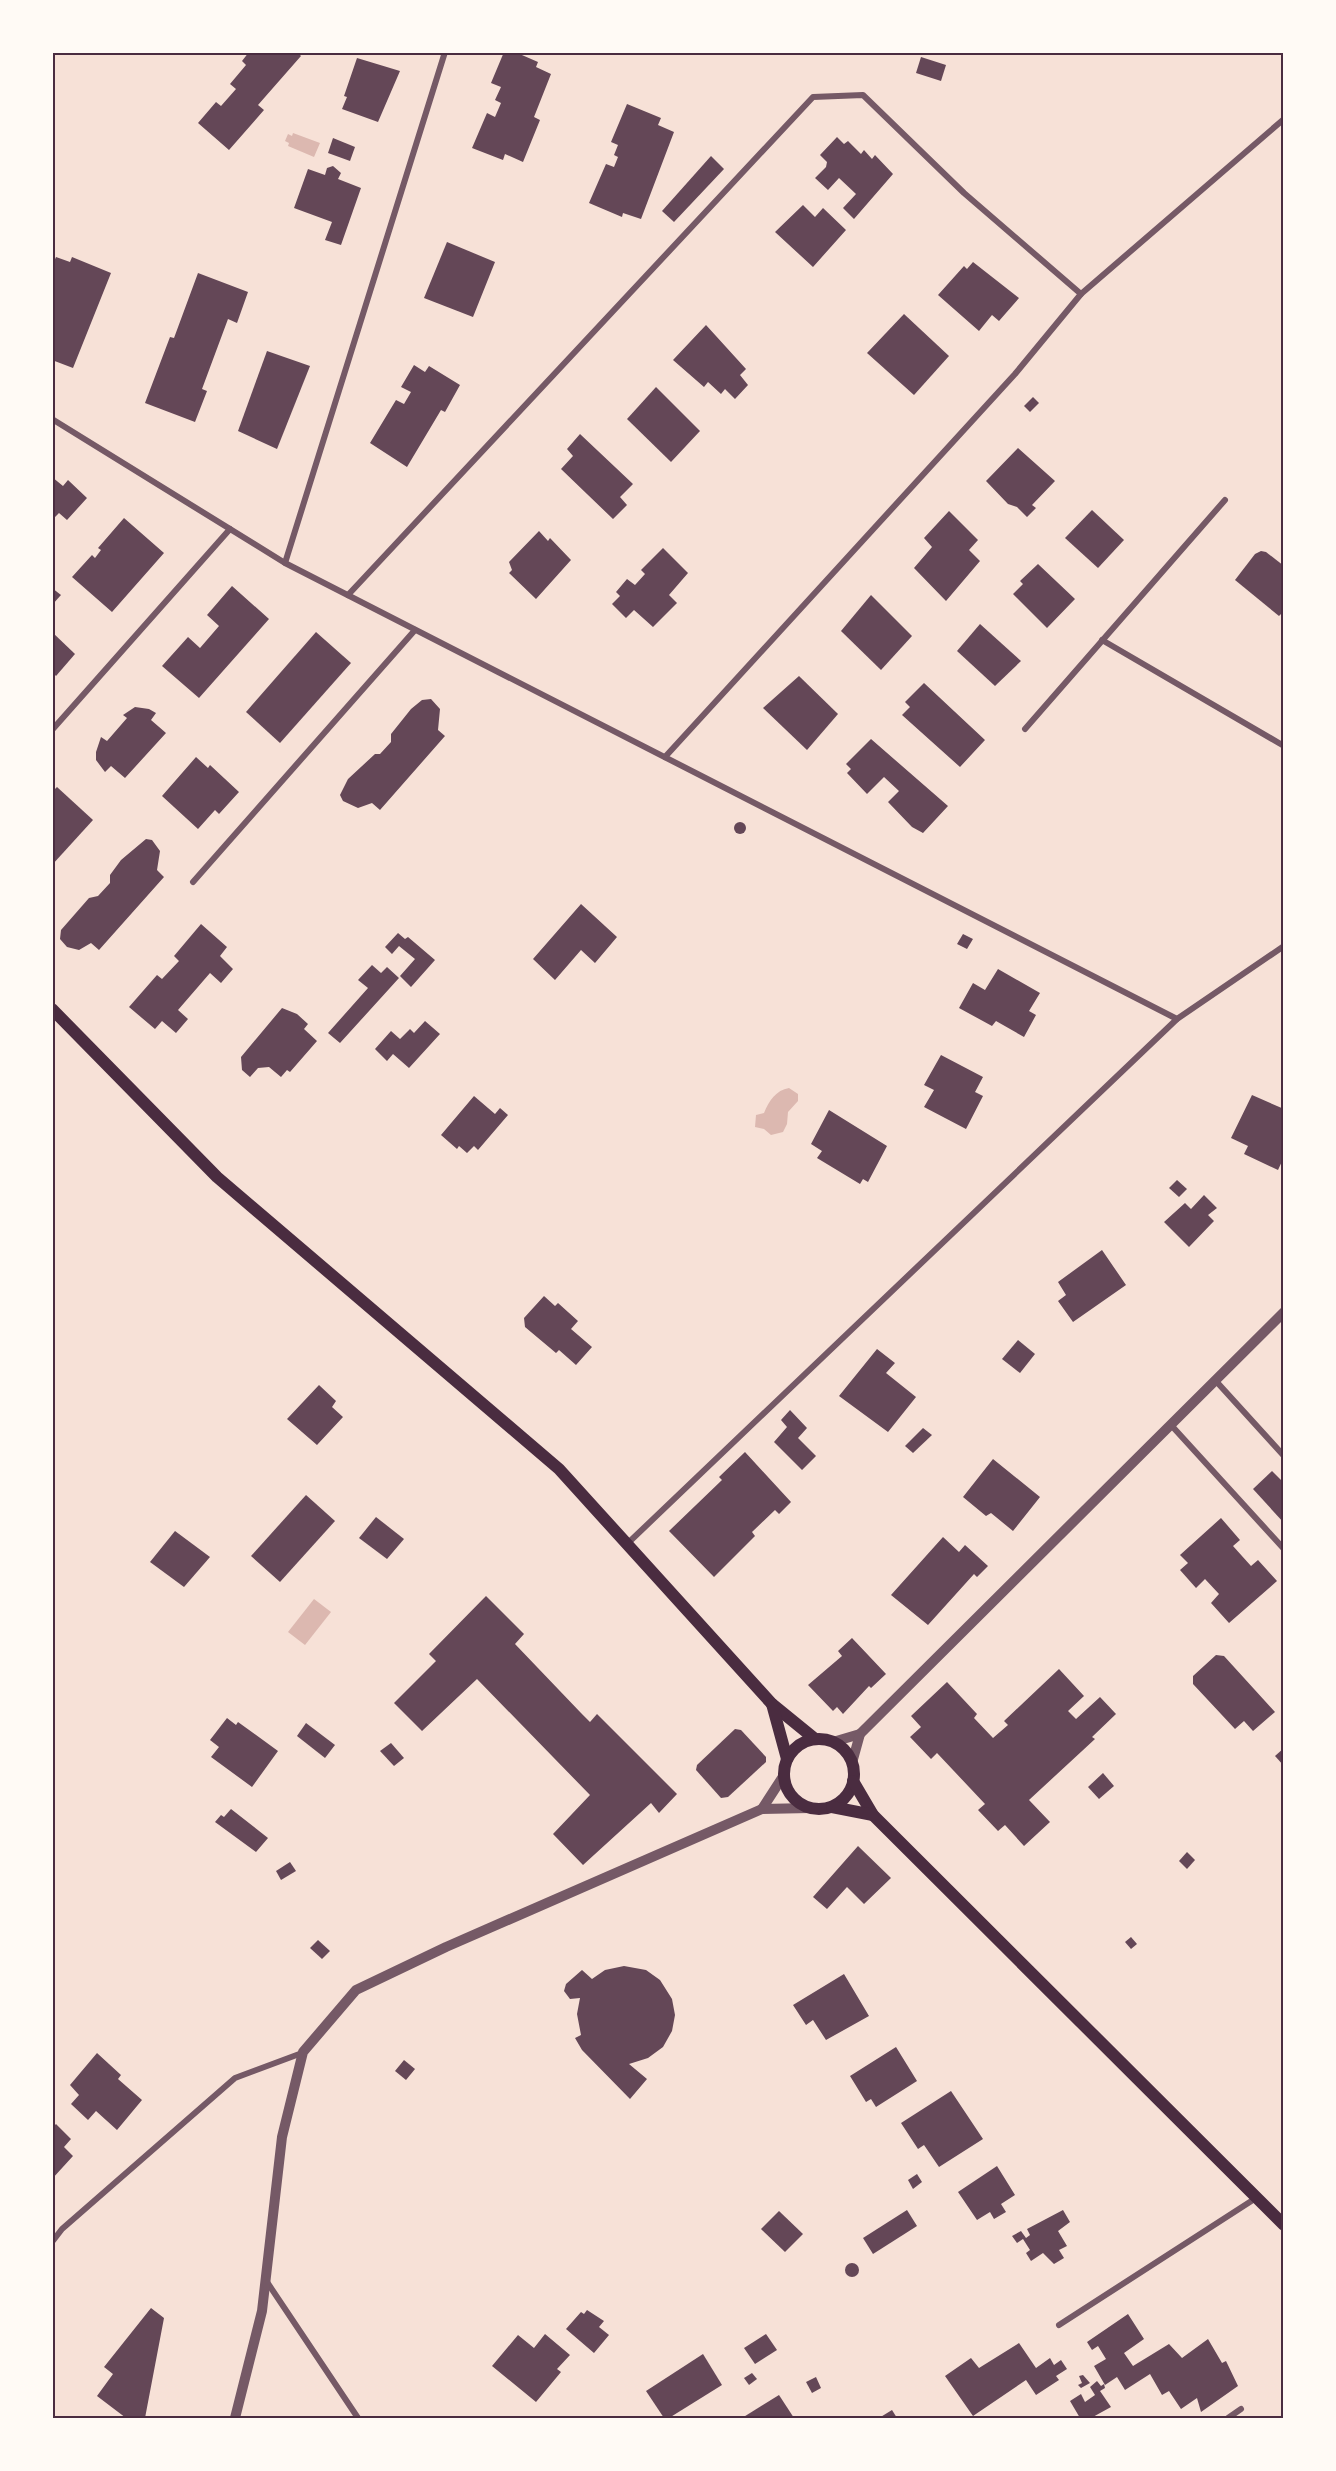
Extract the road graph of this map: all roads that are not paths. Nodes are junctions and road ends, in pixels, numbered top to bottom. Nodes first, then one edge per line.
1 (445, 52) edge
2 (1284, 119) edge
3 (1081, 294) junction
4 (52, 419) edge
5 (1225, 500) dead end
6 (230, 529) junction
7 (285, 563) junction
8 (348, 595) junction
9 (416, 630) junction
10 (1102, 640) junction
11 (1025, 729) dead end
12 (52, 730) edge
13 (1284, 746) edge
14 (665, 757) junction
15 (193, 882) dead end
16 (1284, 946) edge
17 (52, 1009) edge
18 (1177, 1019) junction
19 (1284, 1312) edge
20 (1215, 1380) junction
21 (1171, 1425) junction
22 (1284, 1456) edge
23 (626, 1544) junction
24 (1284, 1549) edge
25 (772, 1704) junction
26 (860, 1734) junction
27 (815, 1739) junction
28 (833, 1742) junction
29 (787, 1759) junction
30 (852, 1763) junction
31 (784, 1775) junction
32 (853, 1781) junction
33 (832, 1807) junction
34 (810, 1808) junction
35 (762, 1809) junction
36 (873, 1815) junction
37 (303, 2052) junction
38 (1257, 2198) junction
39 (1284, 2225) edge
40 (52, 2242) edge
41 (265, 2279) junction
42 (1059, 2325) dead end
43 (1241, 2409) dead end
44 (235, 2418) edge
45 (358, 2418) edge
46 (1228, 2418) edge

1 - 7 street
2 - 3 street
3 - 8 street
3 - 14 street
4 - 6 street
5 - 10 street
6 - 7 street
6 - 12 street
7 - 8 street
8 - 9 street
9 - 14 street
9 - 15 street
10 - 11 street
10 - 13 street
14 - 18 street
16 - 18 street
17 - 23 main road
18 - 23 street
19 - 20 street
20 - 21 street
20 - 22 street
21 - 24 street
21 - 26 street
23 - 25 main road
25 - 27 main road
25 - 29 main road
26 - 28 street
26 - 30 street
27 - 28 main road
27 - 29 main road
28 - 30 main road
29 - 31 main road
30 - 32 main road
31 - 34 main road
31 - 35 street
32 - 33 main road
32 - 36 main road
33 - 34 main road
33 - 36 main road
34 - 35 street
35 - 37 street
36 - 38 main road
37 - 40 street
37 - 41 street
38 - 39 main road
38 - 42 street
41 - 44 street
41 - 45 street
43 - 46 street

